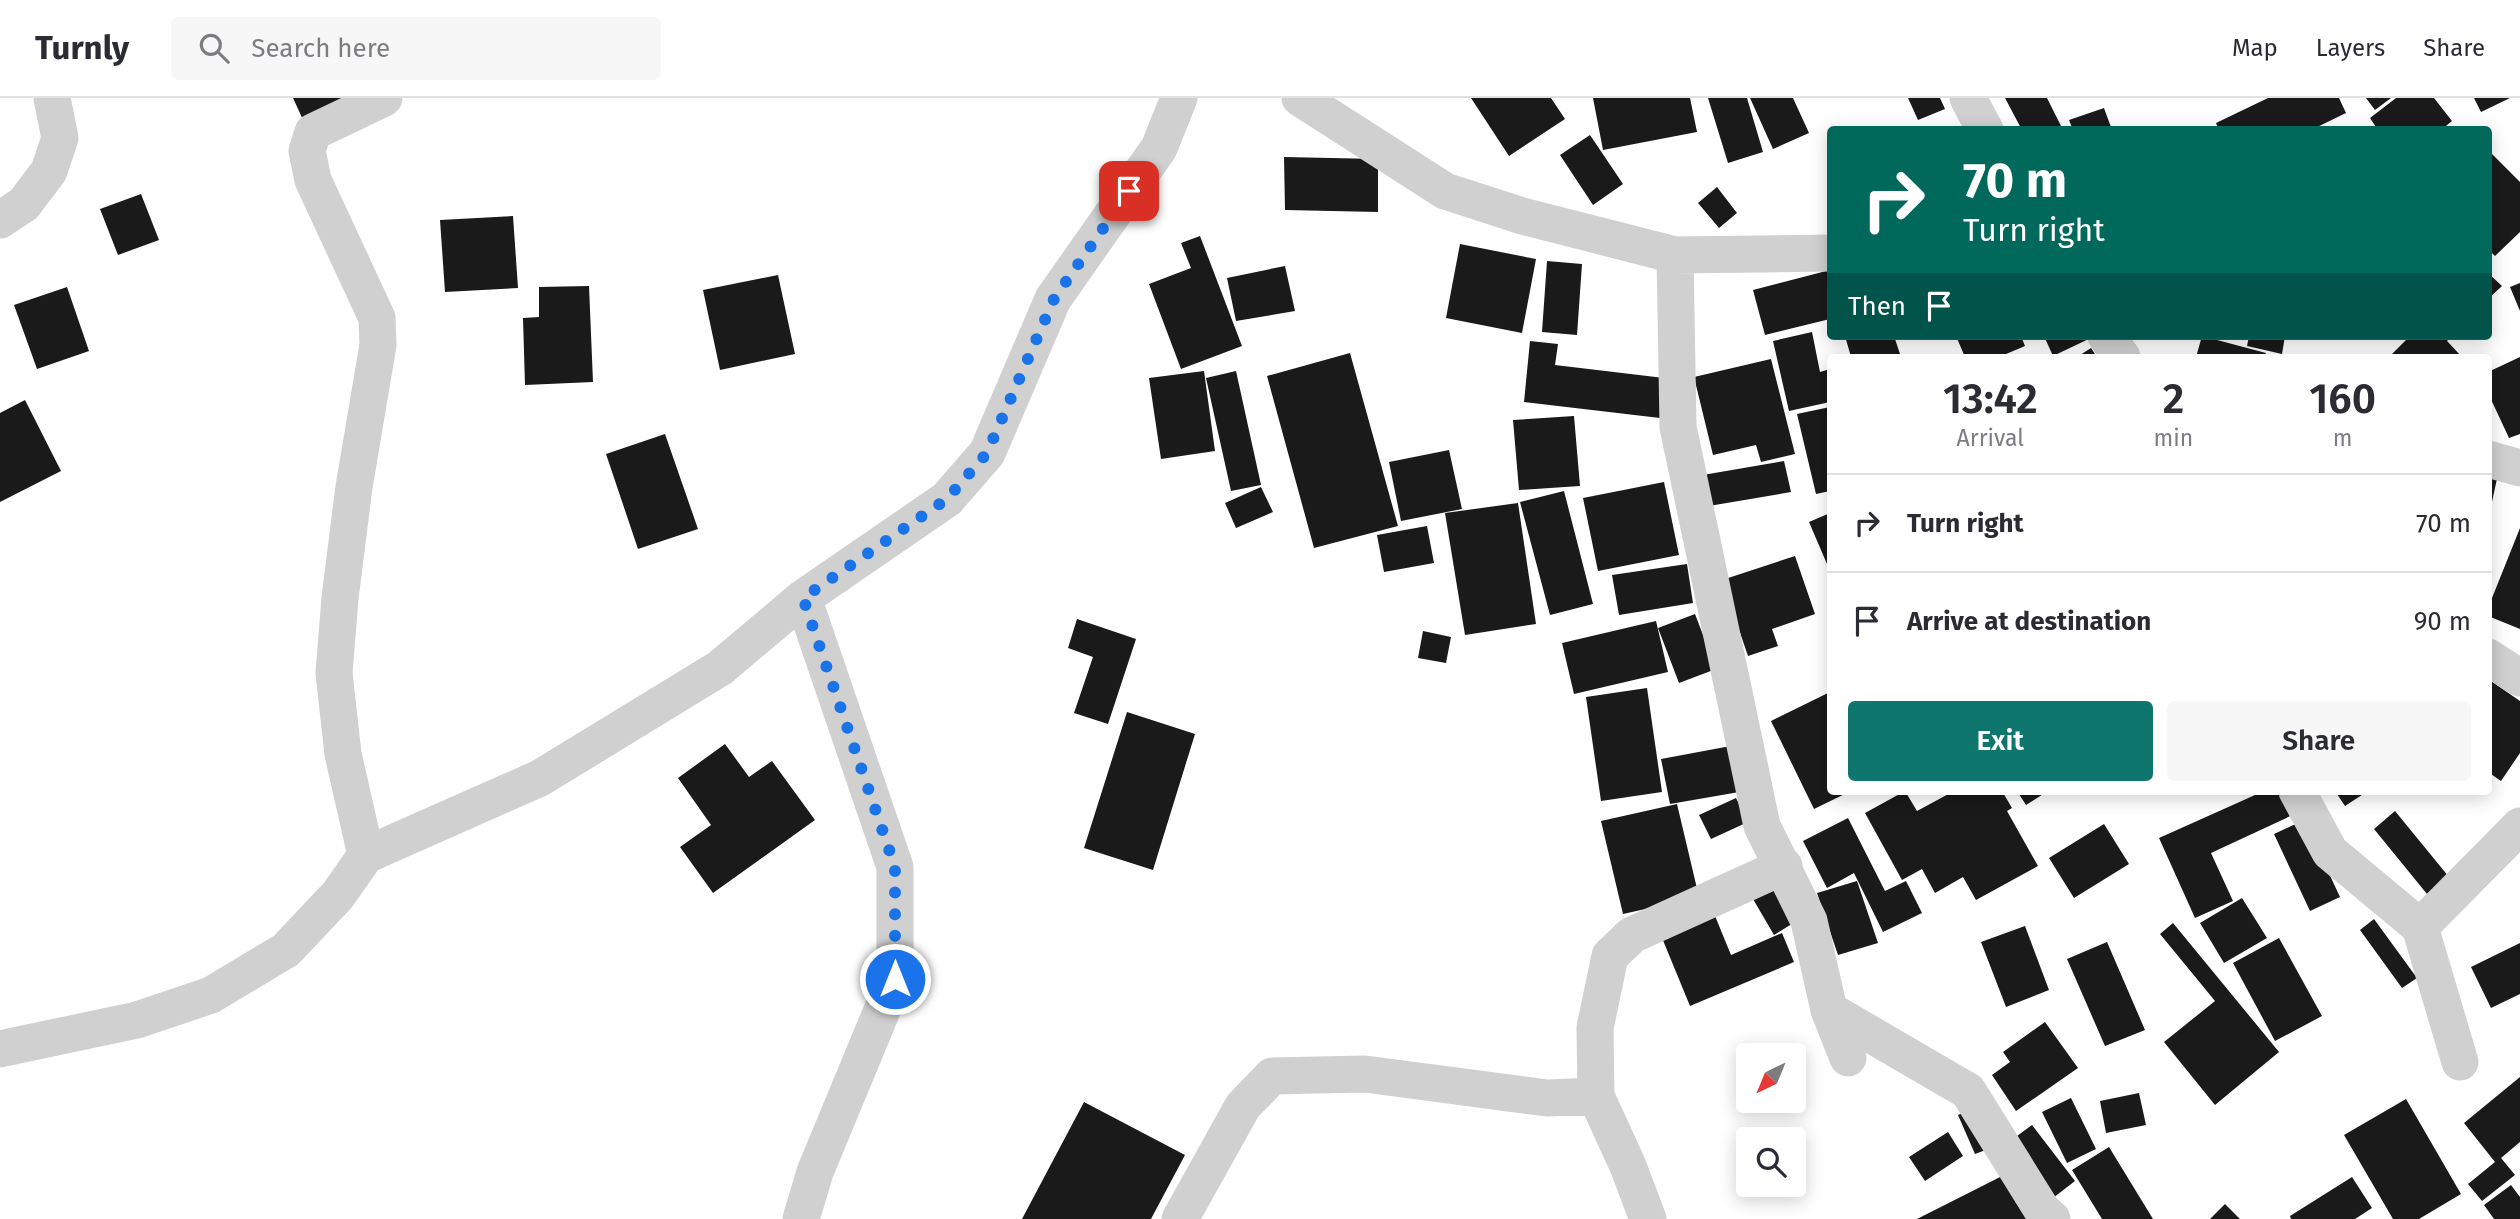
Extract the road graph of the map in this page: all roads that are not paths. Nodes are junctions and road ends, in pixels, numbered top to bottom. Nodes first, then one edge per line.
1 (52, 98) edge
2 (384, 98) edge
3 (1179, 98) edge
4 (1300, 98) edge
5 (1968, 98) edge
6 (1983, 126) edge
7 (0, 220) edge
8 (1827, 253) edge
9 (1675, 255) junction
10 (2109, 340) edge
11 (2120, 354) edge
12 (2492, 461) edge
13 (2520, 468) edge
14 (803, 598) junction
15 (2492, 660) edge
16 (2520, 678) edge
17 (2299, 795) edge
18 (2520, 826) edge
19 (366, 855) junction
20 (1784, 866) junction
21 (2420, 927) junction
22 (1829, 1010) junction
23 (0, 1049) edge
24 (1848, 1058) dead end
25 (2460, 1062) dead end
26 (1596, 1096) junction
27 (801, 1219) edge
28 (1180, 1219) edge
29 (1648, 1219) edge
30 (2052, 1219) edge

1 - 7 street
2 - 19 street
3 - 14 street
4 - 9 street
5 - 6 street
8 - 9 street
9 - 20 street
10 - 11 street
12 - 13 street
14 - 19 street
14 - 27 street
15 - 16 street
17 - 21 street
18 - 21 street
19 - 23 street
20 - 22 street
20 - 26 street
21 - 25 street
22 - 24 street
22 - 30 street
26 - 28 street
26 - 29 street

